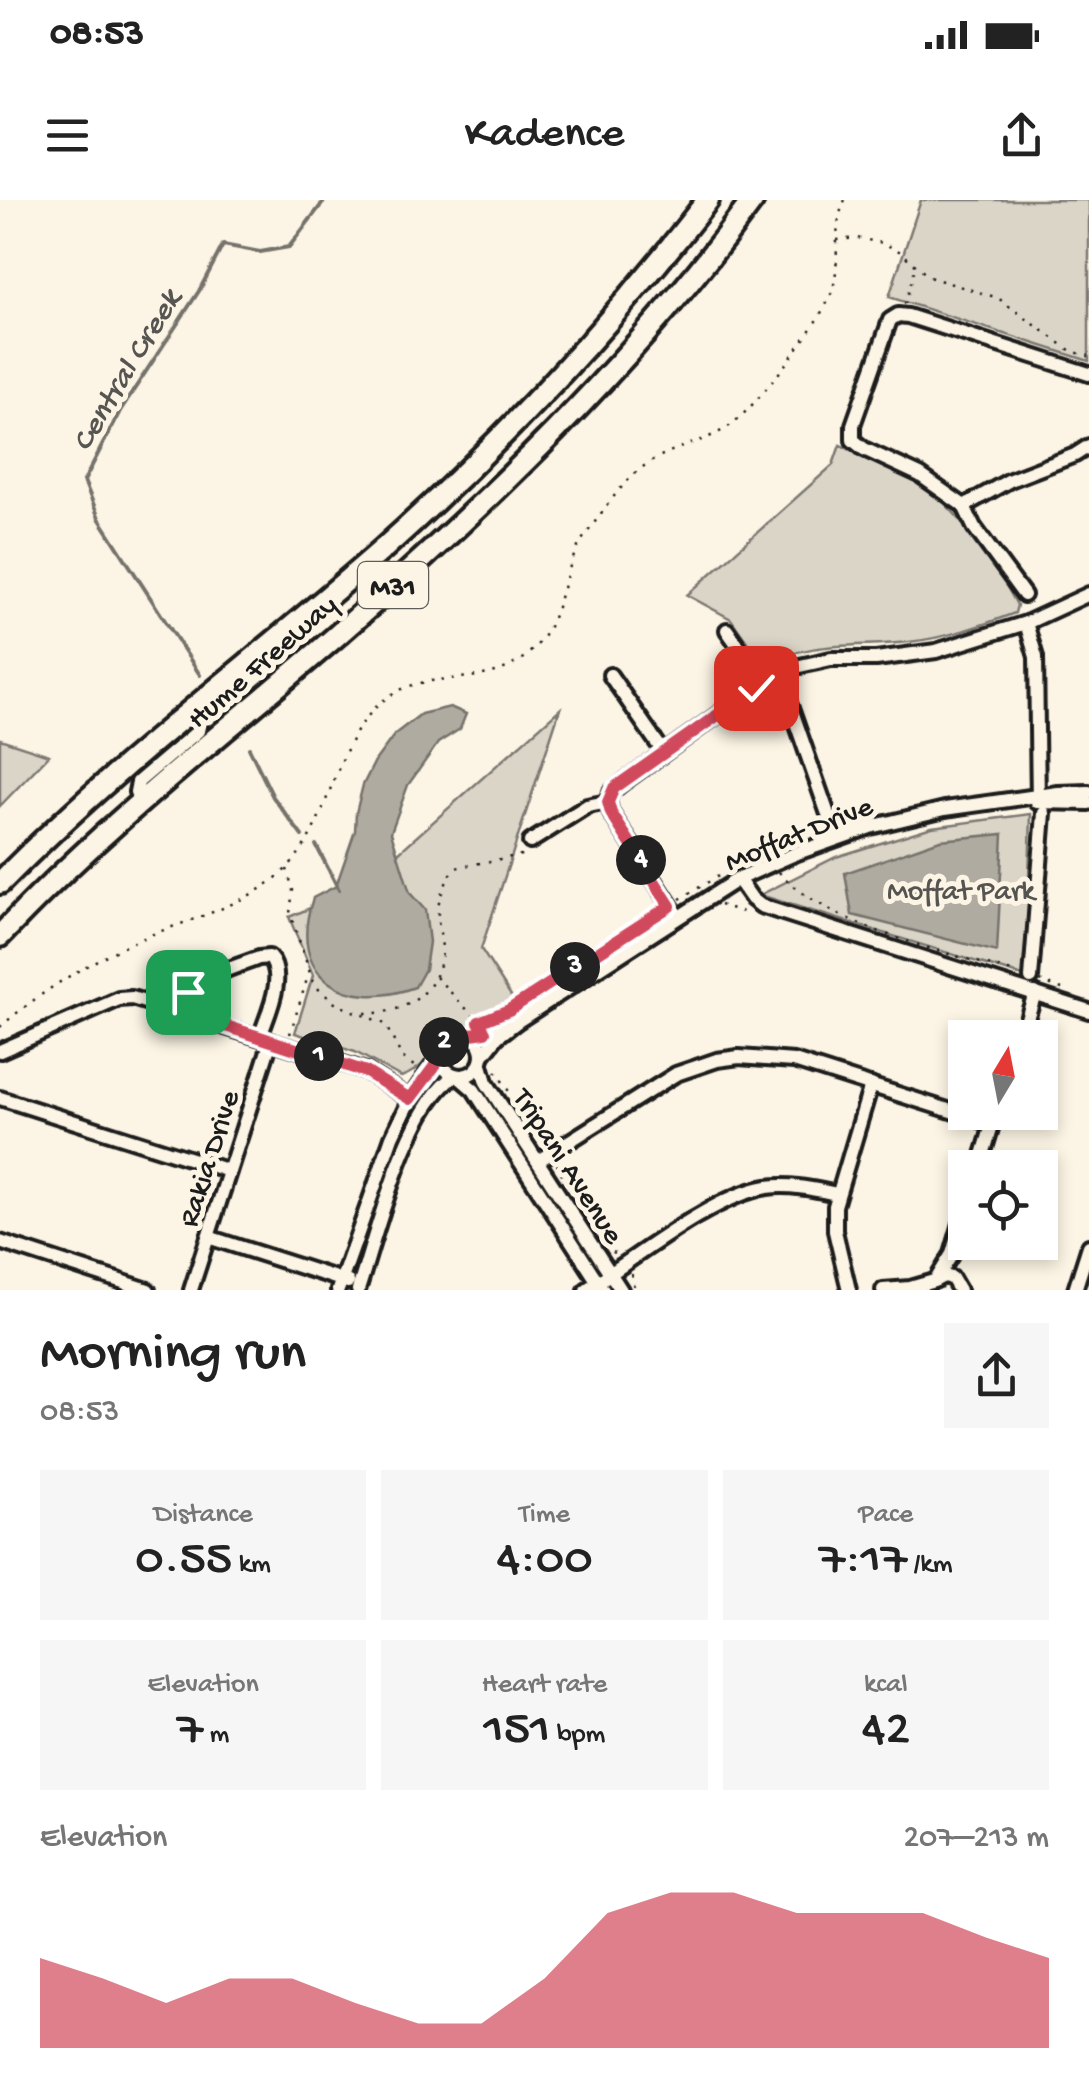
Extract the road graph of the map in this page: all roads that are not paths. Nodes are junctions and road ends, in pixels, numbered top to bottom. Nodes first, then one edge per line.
1 (708, 200) edge
2 (752, 200) edge
3 (1089, 374) edge
4 (1089, 446) edge
5 (964, 506) junction
6 (1089, 594) edge
7 (1024, 595) dead end
8 (1026, 623) junction
9 (727, 630) dead end
10 (780, 674) junction
11 (610, 675) dead end
12 (764, 683) junction
13 (192, 710) junction
14 (664, 753) junction
15 (1089, 792) edge
16 (142, 802) junction
17 (608, 802) junction
18 (1089, 802) edge
19 (1040, 804) junction
20 (836, 838) junction
21 (530, 848) road end
22 (734, 874) junction
23 (0, 883) edge
24 (674, 911) junction
25 (0, 936) edge
26 (1031, 978) road end
27 (1035, 993) junction
28 (1089, 1008) edge
29 (180, 1011) junction
30 (518, 1020) junction
31 (1027, 1020) edge
32 (470, 1036) junction
33 (266, 1039) junction
34 (0, 1052) edge
35 (434, 1052) junction
36 (482, 1060) junction
37 (457, 1076) junction
38 (871, 1085) junction
39 (0, 1098) edge
40 (410, 1099) junction
41 (948, 1106) edge
42 (538, 1161) junction
43 (229, 1171) junction
44 (836, 1194) junction
45 (208, 1237) junction
46 (0, 1242) edge
47 (1089, 1246) edge
48 (948, 1260) edge
49 (954, 1260) edge
50 (934, 1283) edge
51 (600, 1284) edge
52 (340, 1285) edge
53 (960, 1286) edge
54 (358, 1288) edge
55 (913, 1289) edge
56 (148, 1290) edge
57 (191, 1290) edge
58 (621, 1290) edge
59 (848, 1290) edge
60 (884, 1290) edge
61 (1075, 1290) edge

1 - 13 highway, Hume Freeway / M31
2 - 16 highway, Hume Freeway / M31
3 - 5 street
4 - 5 street
5 - 7 street
6 - 8 street
8 - 10 street
8 - 19 street
9 - 12 street
10 - 12 street
10 - 20 street
11 - 14 street
12 - 14 street
13 - 16 street
13 - 23 highway, Hume Freeway / M31
14 - 17 street
15 - 19 street, Moffat Drive
16 - 25 highway, Hume Freeway / M31
17 - 21 street
17 - 24 street
18 - 19 street, Moffat Drive
19 - 20 street, Moffat Drive
19 - 26 street
20 - 22 street, Moffat Drive
22 - 24 street, Moffat Drive
22 - 27 street
24 - 30 street, Moffat Drive
27 - 28 street
27 - 31 street
29 - 33 street
29 - 33 street, Rakia Drive
29 - 34 street
30 - 32 street, Moffat Drive
30 - 36 street, Moffat Drive
32 - 35 street
32 - 36 street
33 - 40 street
33 - 43 street, Rakia Drive
35 - 37 street
35 - 40 street
36 - 37 street
36 - 42 street, Tripani Avenue
37 - 51 street, Tripani Avenue
37 - 54 street
38 - 41 street
38 - 42 street
38 - 44 street
39 - 43 street
40 - 52 street
42 - 51 street, Tripani Avenue
43 - 45 street, Rakia Drive
44 - 51 street
44 - 59 street
45 - 52 street
45 - 57 street, Rakia Drive
46 - 56 street
47 - 61 street
48 - 50 street
49 - 53 street
50 - 53 street
50 - 55 street
51 - 58 street, Tripani Avenue
52 - 54 street
55 - 60 street

